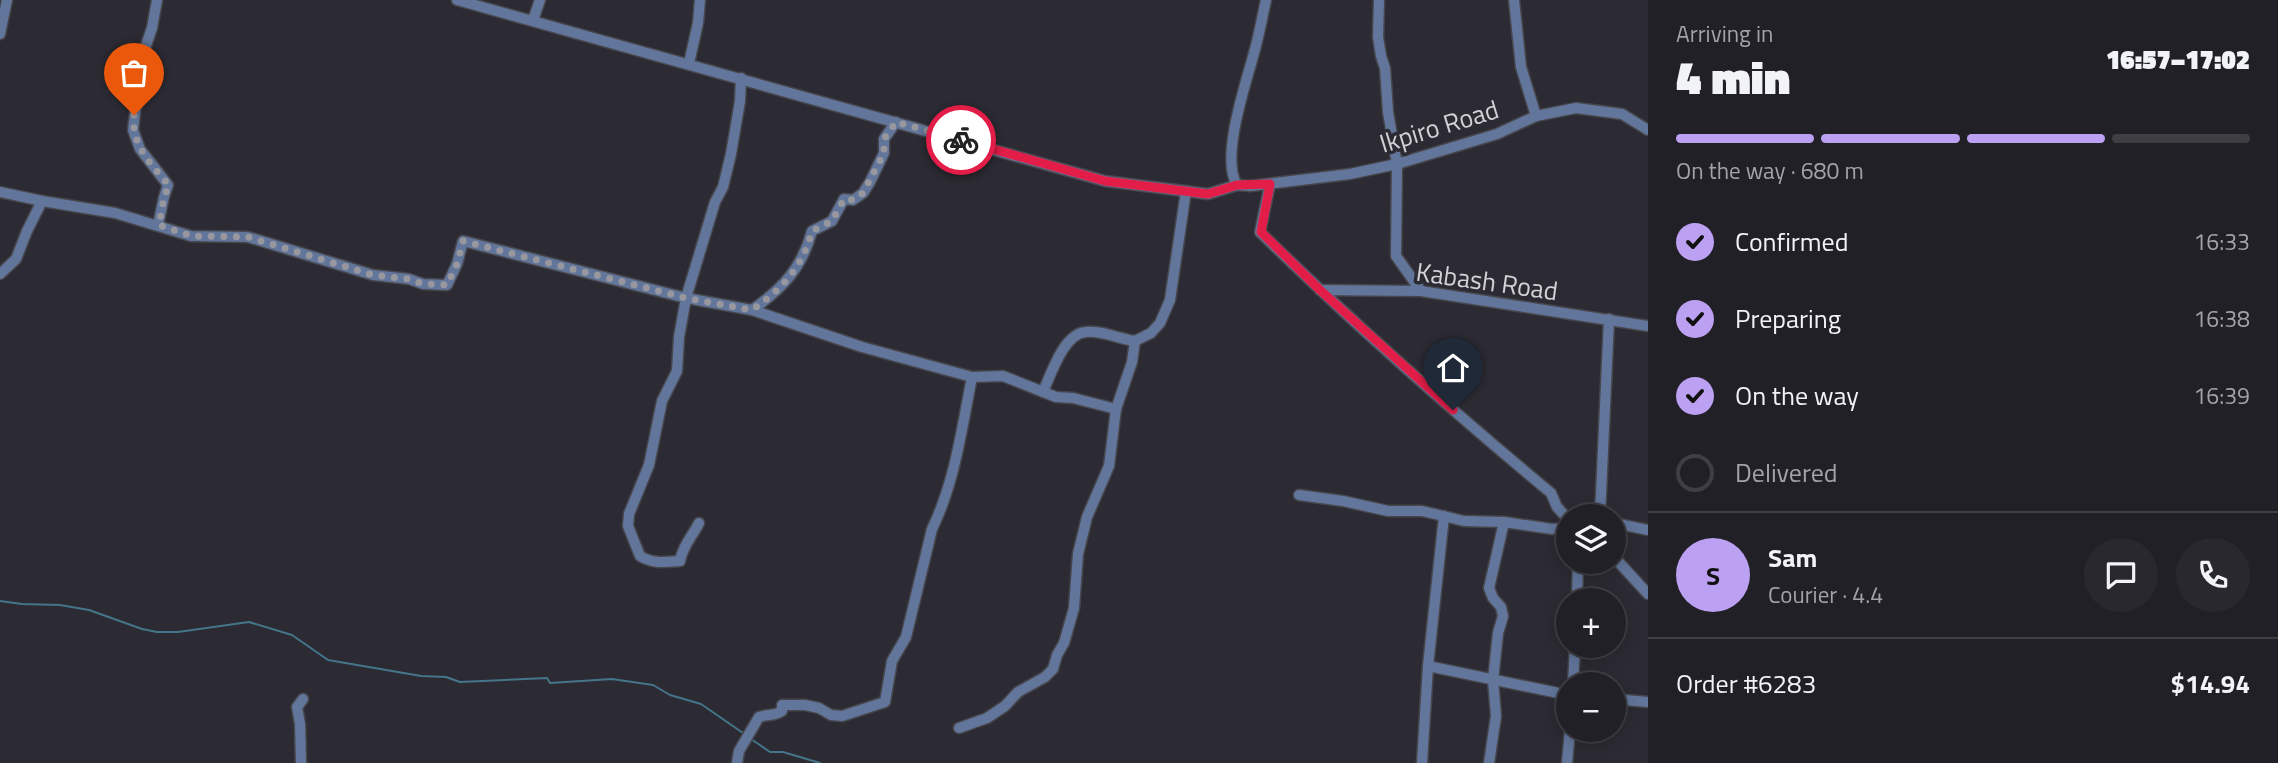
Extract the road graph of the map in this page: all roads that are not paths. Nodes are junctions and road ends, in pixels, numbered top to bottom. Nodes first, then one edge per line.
1 (8, 0) edge
2 (157, 0) edge
3 (457, 0) edge
4 (540, 0) edge
5 (700, 0) edge
6 (1266, 0) edge
7 (1379, 0) edge
8 (1514, 0) edge
9 (533, 20) junction
10 (0, 34) edge
11 (689, 64) junction
12 (741, 78) junction
13 (1536, 116) junction
14 (896, 122) junction
15 (1648, 130) edge
16 (1397, 164) junction
17 (1270, 184) junction
18 (1237, 185) junction
19 (1186, 191) junction
20 (0, 192) edge
21 (42, 201) junction
22 (159, 225) junction
23 (0, 274) edge
24 (1320, 290) junction
25 (1421, 290) junction
26 (686, 298) junction
27 (752, 310) junction
28 (1609, 320) junction
29 (1648, 326) edge
30 (1135, 341) junction
31 (972, 377) junction
32 (1043, 392) junction
33 (1115, 409) junction
34 (1299, 495) dead end
35 (1601, 504) edge
36 (1556, 505) edge
37 (1444, 516) junction
38 (1504, 522) junction
39 (699, 523) dead end
40 (1626, 525) edge
41 (1556, 529) edge
42 (1648, 530) edge
43 (1626, 570) edge
44 (1648, 594) edge
45 (1428, 666) junction
46 (1493, 680) junction
47 (1556, 693) edge
48 (303, 699) dead end
49 (1626, 700) edge
50 (1648, 702) edge
51 (959, 728) dead end
52 (1569, 742) edge
53 (301, 763) edge
54 (737, 763) edge
55 (1422, 763) edge
56 (1489, 763) edge
57 (1567, 763) edge

1 - 10 street
2 - 22 street
3 - 9 street, Ikpiro Road
4 - 9 street
5 - 11 street
6 - 18 street
7 - 16 street
8 - 13 street
9 - 11 street, Ikpiro Road
11 - 12 street, Ikpiro Road
12 - 14 street, Ikpiro Road
12 - 26 street
13 - 15 street, Ikpiro Road
13 - 16 street, Ikpiro Road
14 - 19 street, Ikpiro Road
14 - 27 street
16 - 17 street, Ikpiro Road
16 - 25 street
17 - 18 street, Ikpiro Road
17 - 24 street
18 - 19 street, Ikpiro Road
19 - 30 street
20 - 21 street
21 - 22 street
21 - 23 street
22 - 26 street
24 - 25 street, Kabash Road
24 - 36 street
25 - 28 street, Kabash Road
26 - 27 street
26 - 39 street
27 - 31 street
28 - 29 street, Kabash Road
28 - 35 street
30 - 32 street
30 - 33 street
31 - 32 street
31 - 54 street
32 - 33 street
33 - 51 street
34 - 37 street
37 - 38 street
37 - 45 street
38 - 41 street
38 - 46 street
40 - 42 street
43 - 44 street
45 - 46 street
45 - 55 street
46 - 47 street
46 - 56 street
48 - 53 street
49 - 50 street
52 - 57 street

